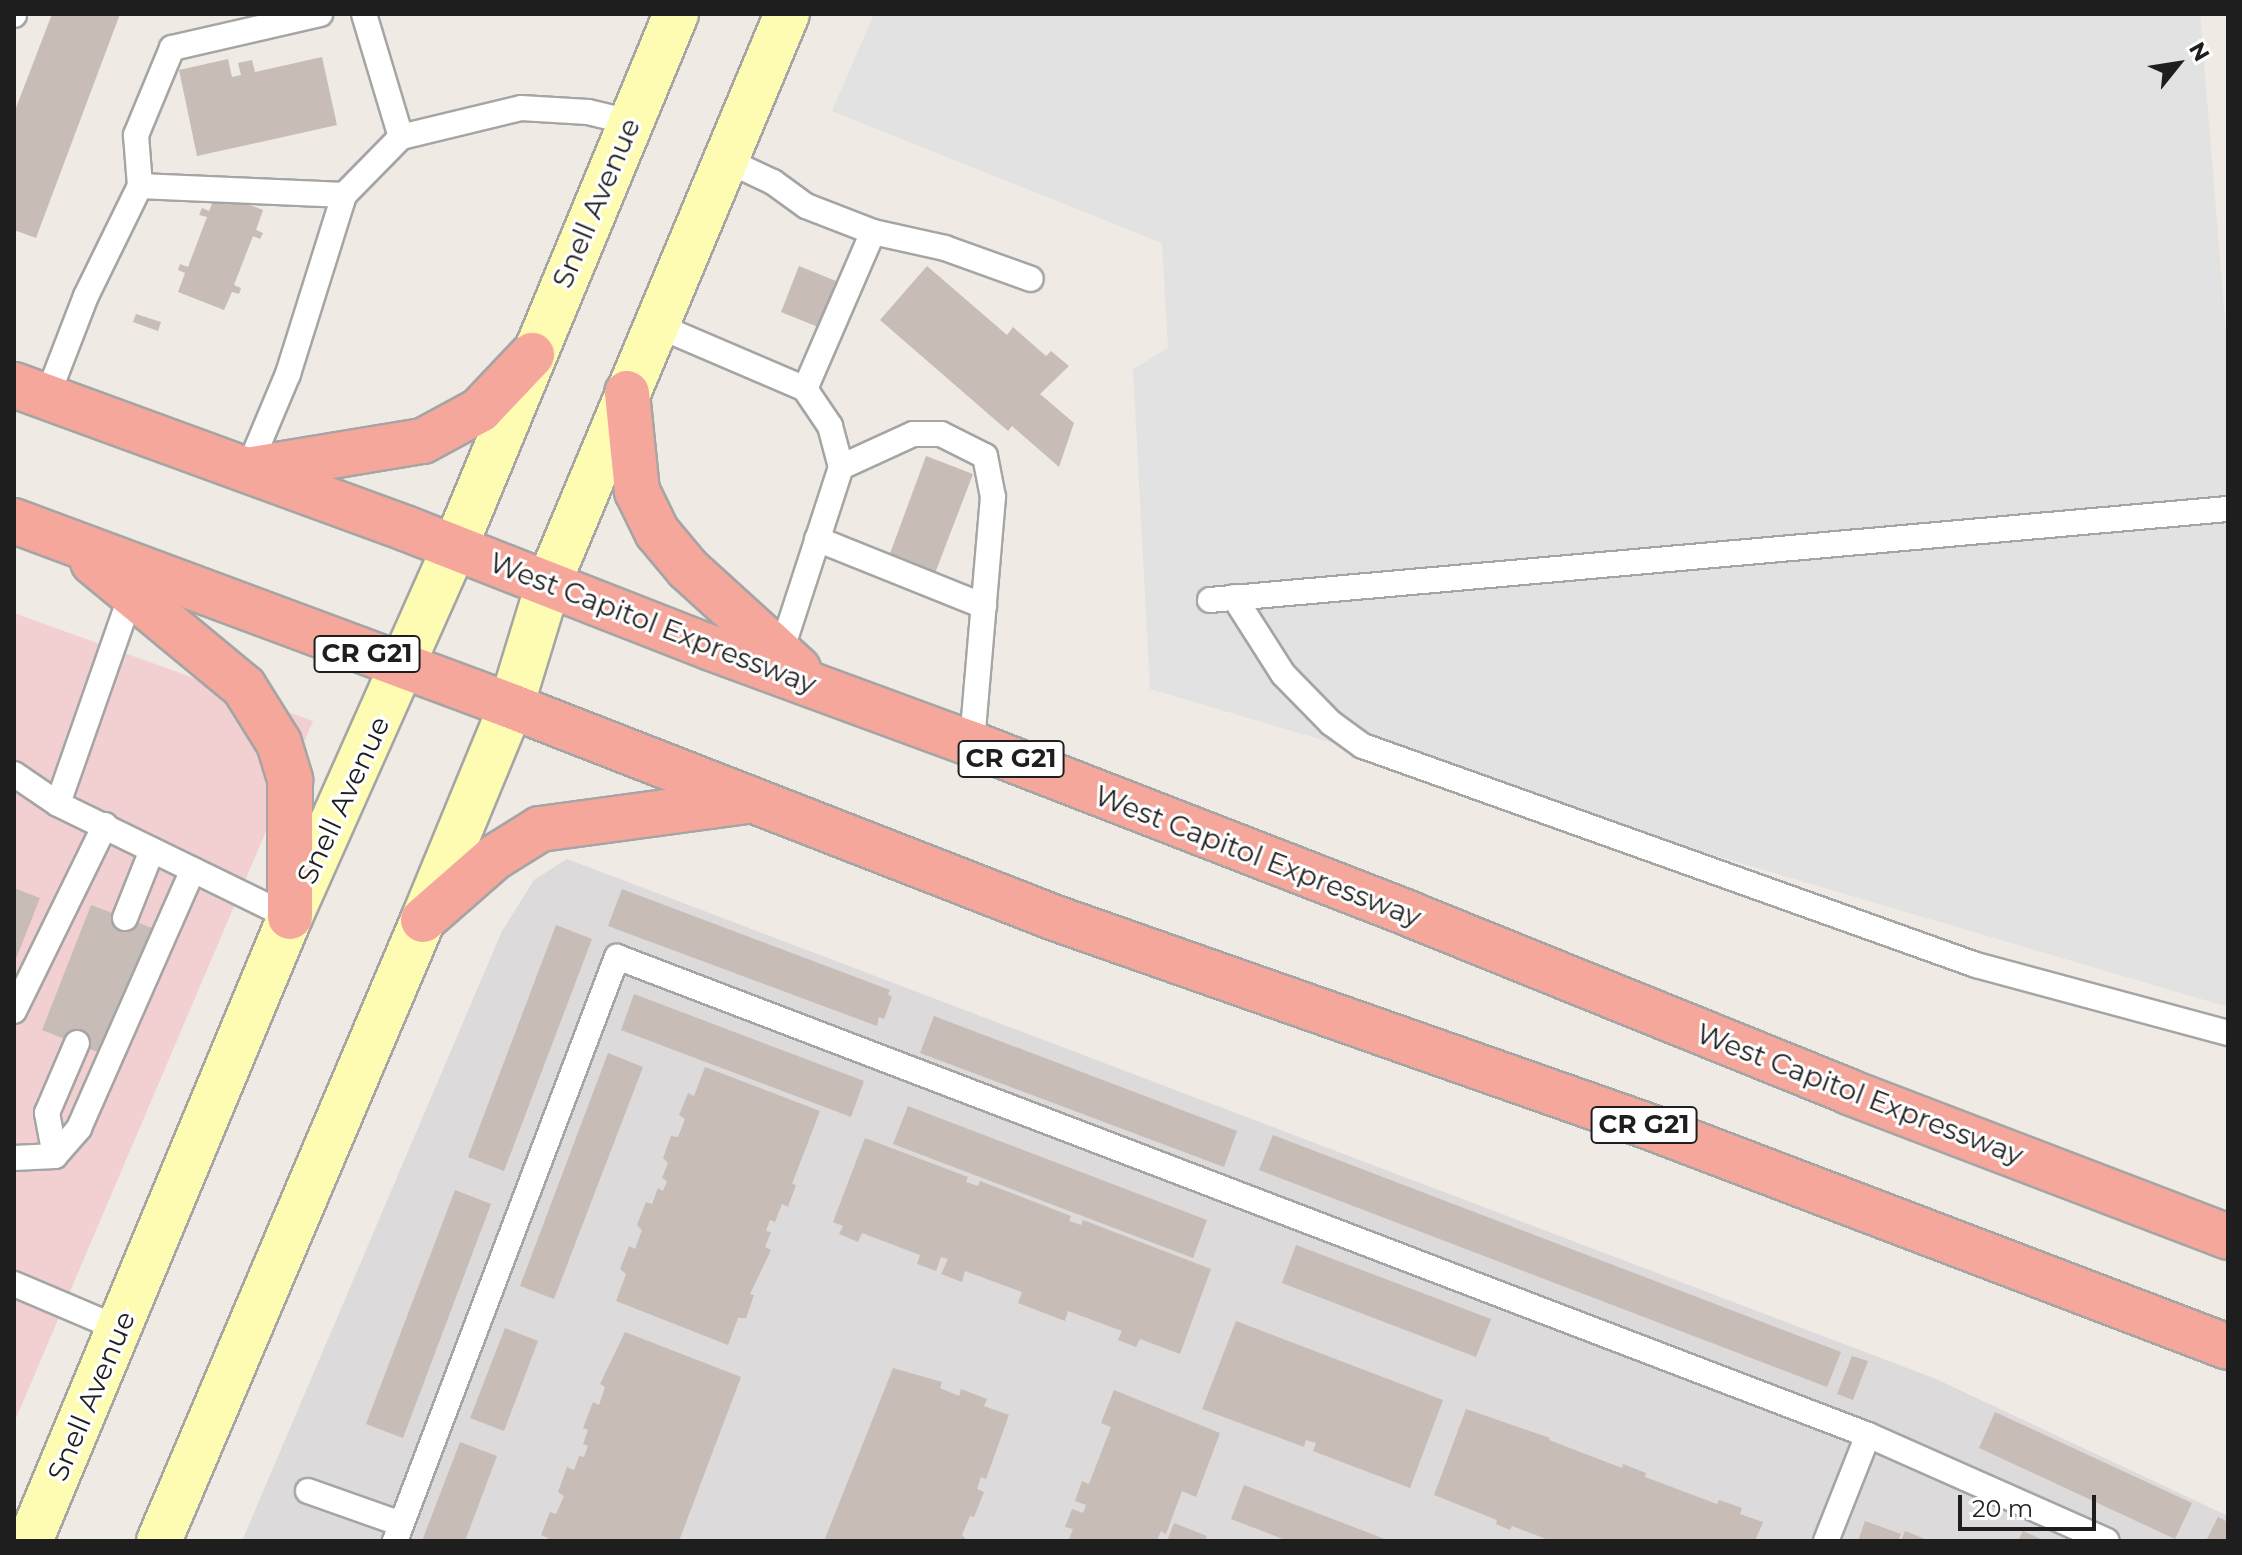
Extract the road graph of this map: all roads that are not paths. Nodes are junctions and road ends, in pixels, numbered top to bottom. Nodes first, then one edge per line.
1 (320, 14) edge
2 (364, 14) edge
3 (676, 14) edge
4 (787, 14) edge
5 (630, 122) junction
6 (401, 137) junction
7 (726, 160) junction
8 (140, 186) junction
9 (344, 195) junction
10 (873, 232) junction
11 (1031, 279) dead end
12 (656, 325) junction
13 (532, 355) junction
14 (805, 389) junction
15 (30, 391) edge
16 (627, 393) junction
17 (841, 467) junction
18 (248, 469) junction
19 (2228, 509) edge
20 (14, 521) edge
21 (817, 539) junction
22 (74, 544) junction
23 (455, 547) junction
24 (549, 582) junction
25 (131, 595) junction
26 (984, 606) junction
27 (780, 655) junction
28 (403, 668) junction
29 (829, 692) junction
30 (511, 706) junction
31 (972, 744) junction
32 (14, 774) edge
33 (753, 800) junction
34 (58, 804) junction
35 (105, 825) junction
36 (152, 850) junction
37 (193, 870) junction
38 (290, 917) junction
39 (125, 918) dead end
40 (423, 920) junction
41 (14, 1011) edge
42 (2228, 1033) edge
43 (77, 1043) dead end
44 (55, 1156) junction
45 (14, 1158) edge
46 (2228, 1237) edge
47 (14, 1284) edge
48 (120, 1329) junction
49 (2228, 1347) edge
50 (1868, 1435) junction
51 (308, 1491) dead end
52 (398, 1532) edge
53 (30, 1541) edge
54 (159, 1541) edge
55 (1826, 1541) edge
56 (2107, 1541) edge

1 - 8 lane
2 - 6 lane
3 - 5 main road, Snell Avenue
4 - 7 main road
5 - 6 lane
5 - 13 main road, Snell Avenue
6 - 9 lane
7 - 10 lane
7 - 12 main road
8 - 9 lane
8 - 15 lane
9 - 18 lane
10 - 11 lane
10 - 14 lane
12 - 14 lane
12 - 16 main road
13 - 18 highway
13 - 23 main road, Snell Avenue
14 - 17 lane
15 - 18 highway, West Capitol Expressway / CR G21
16 - 24 main road
16 - 27 highway
17 - 21 lane
17 - 26 lane
18 - 23 highway, West Capitol Expressway / CR G21
19 - 42 lane
20 - 22 highway, CR G21
21 - 26 lane
21 - 27 lane
22 - 25 highway
22 - 28 highway, CR G21
23 - 24 highway, West Capitol Expressway / CR G21
23 - 28 main road, Snell Avenue
24 - 29 highway, West Capitol Expressway / CR G21
24 - 30 main road
25 - 34 lane
25 - 38 highway
26 - 31 lane
27 - 29 highway
28 - 30 highway, CR G21
28 - 38 main road, Snell Avenue
29 - 31 highway, West Capitol Expressway / CR G21
30 - 33 highway, CR G21
30 - 40 main road
31 - 46 highway, West Capitol Expressway / CR G21
32 - 34 lane
33 - 40 highway
33 - 49 highway, CR G21
34 - 35 lane
35 - 36 lane
35 - 41 lane
36 - 37 lane
36 - 39 lane
37 - 38 lane
37 - 44 lane
38 - 48 main road, Snell Avenue
40 - 54 main road
43 - 44 lane
44 - 45 lane
47 - 48 lane
48 - 53 main road, Snell Avenue
50 - 52 lane
50 - 55 lane
50 - 56 lane
51 - 52 lane

